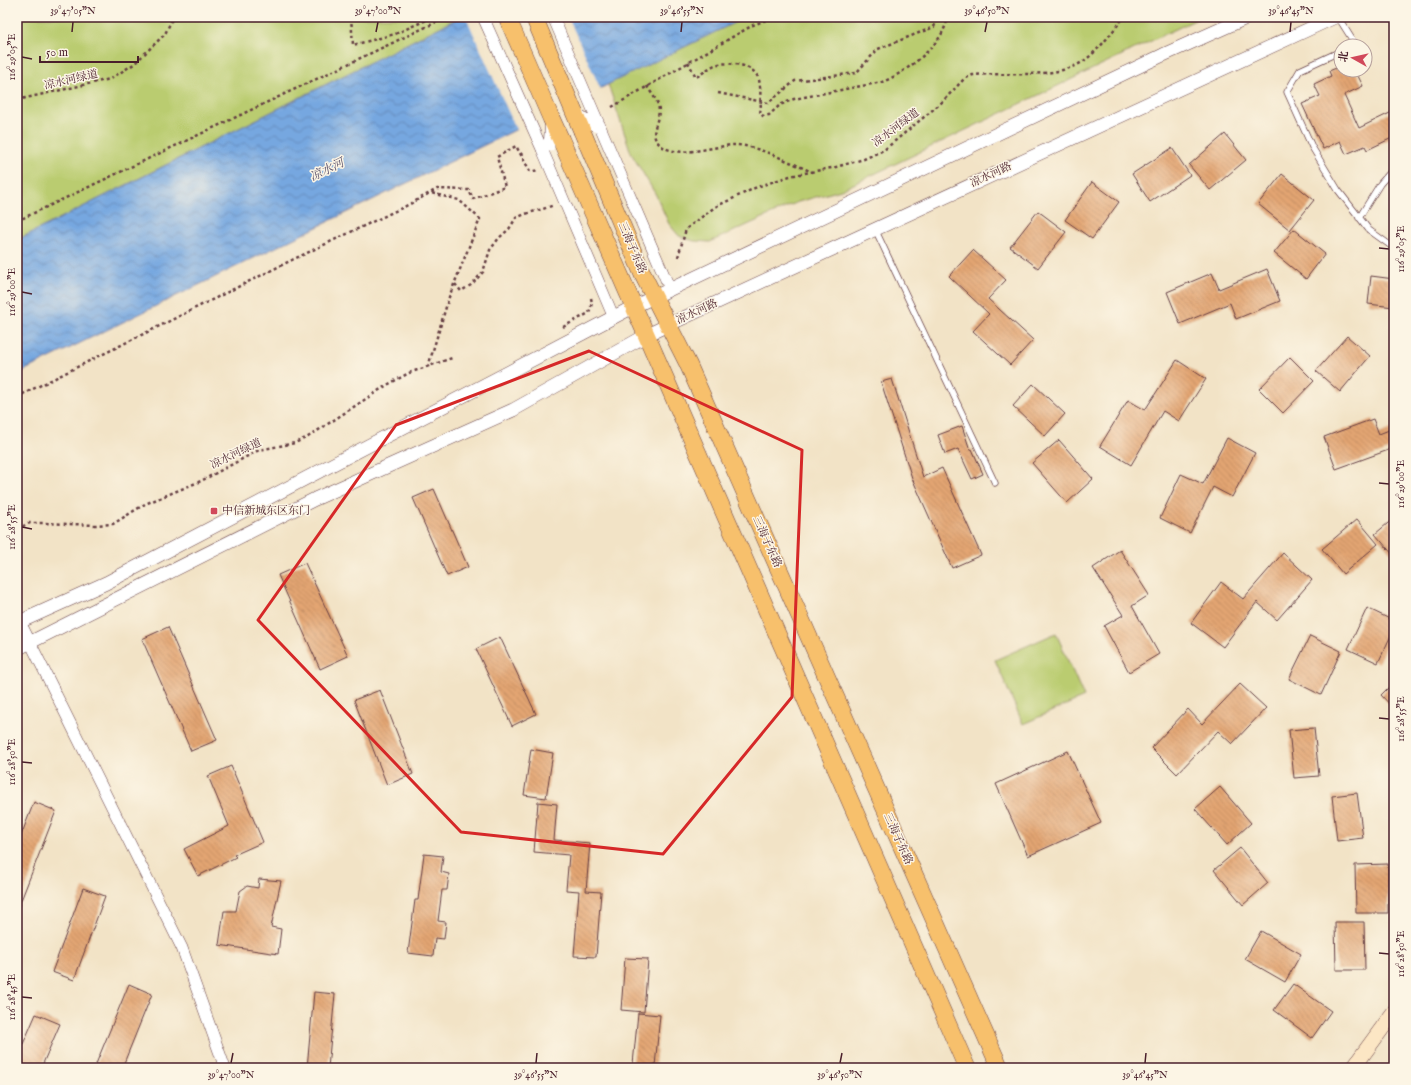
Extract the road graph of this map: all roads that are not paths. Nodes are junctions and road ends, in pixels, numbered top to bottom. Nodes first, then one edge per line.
1 (483, 17) edge
2 (507, 17) edge
3 (534, 17) edge
4 (553, 17) edge
5 (1248, 17) edge
6 (1336, 17) edge
7 (1351, 38) edge
8 (1333, 54) edge
9 (595, 129) junction
10 (550, 145) junction
11 (1394, 168) edge
12 (1359, 218) junction
13 (875, 228) junction
14 (1394, 248) edge
15 (670, 289) junction
16 (654, 297) junction
17 (633, 307) junction
18 (614, 318) junction
19 (668, 325) junction
20 (647, 335) junction
21 (995, 483) dead end
22 (19, 623) edge
23 (30, 643) junction
24 (17, 649) edge
25 (1394, 1012) edge
26 (225, 1068) edge
27 (967, 1068) edge
28 (1000, 1068) edge
29 (1353, 1068) edge

1 - 10 street, bridge
2 - 10 main road, 三海子东路, bridge
3 - 9 main road, 三海子东路, bridge
4 - 9 street, bridge
5 - 15 street
6 - 7 lane
6 - 13 street, 凉水河路
8 - 12 lane
9 - 15 street
9 - 16 main road, 三海子东路
10 - 17 main road, 三海子东路
10 - 18 street
11 - 12 lane
12 - 14 lane
13 - 19 street, 凉水河路
13 - 21 lane
15 - 16 street
16 - 17 street
16 - 19 main road, 三海子东路
17 - 18 street
17 - 20 main road, 三海子东路
18 - 22 street
19 - 20 street, 凉水河路
19 - 28 main road, 三海子东路
20 - 23 street, 凉水河路
20 - 27 main road, 三海子东路
22 - 23 street
23 - 24 street, 凉水河路
23 - 26 street
25 - 29 main road

